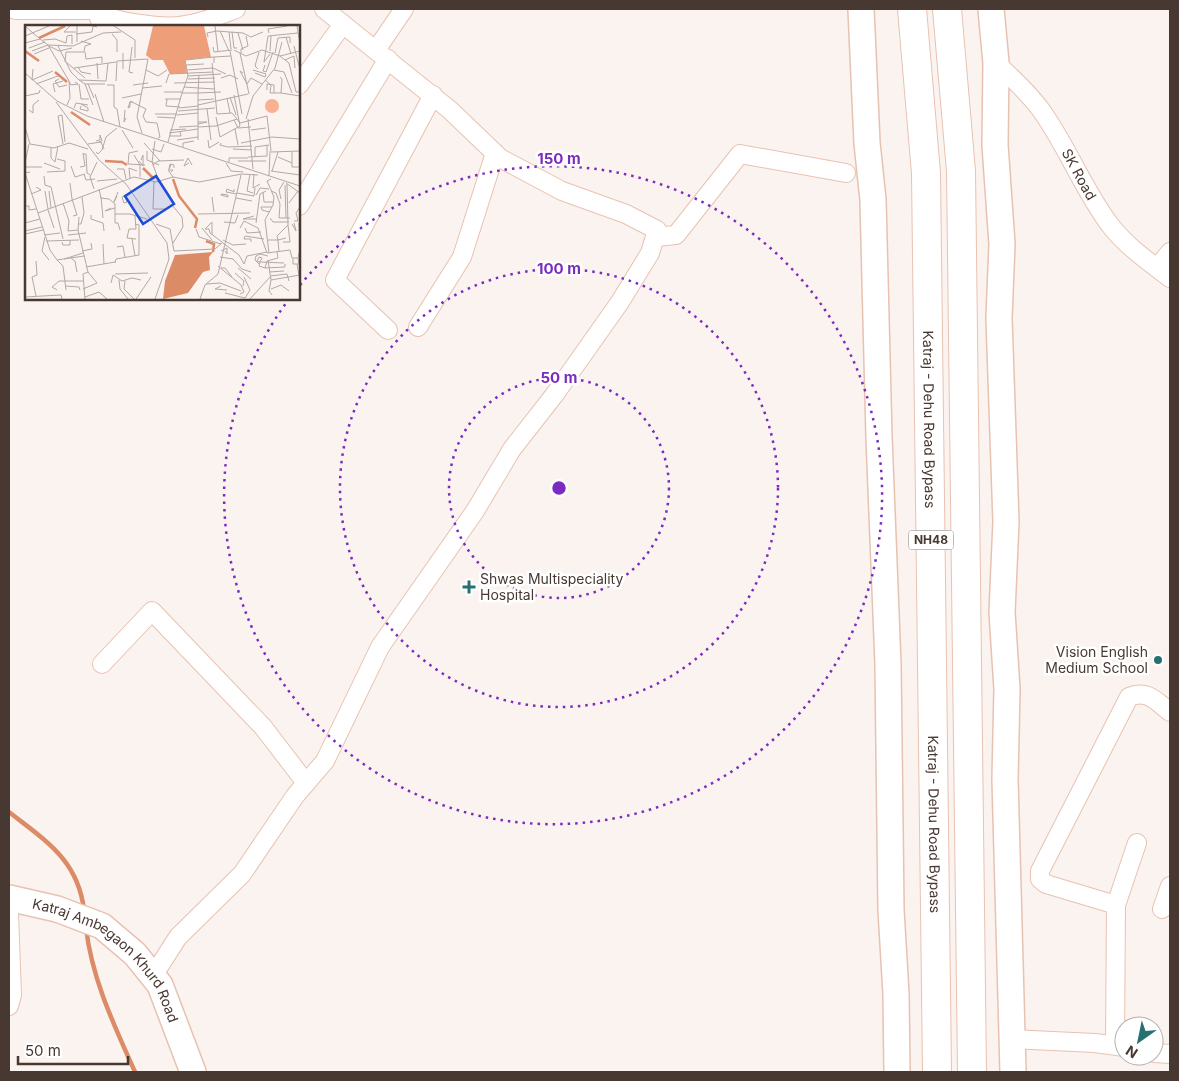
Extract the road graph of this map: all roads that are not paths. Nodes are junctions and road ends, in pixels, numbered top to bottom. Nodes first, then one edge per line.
1 (236, 9) edge
2 (324, 9) edge
3 (404, 9) edge
4 (860, 9) edge
5 (912, 9) edge
6 (947, 9) edge
7 (991, 9) edge
8 (14, 10) edge
9 (105, 15) edge
10 (144, 20) edge
11 (199, 21) edge
12 (343, 24) junction
13 (382, 55) junction
14 (996, 64) junction
15 (300, 84) edge
16 (433, 96) junction
17 (495, 153) junction
18 (846, 173) dead end
19 (300, 204) edge
20 (655, 237) junction
21 (1170, 252) edge
22 (1164, 273) edge
23 (418, 327) dead end
24 (388, 330) dead end
25 (102, 664) dead end
26 (1170, 712) edge
27 (306, 783) junction
28 (1137, 843) dead end
29 (1170, 886) edge
30 (9, 898) edge
31 (1116, 905) junction
32 (1162, 909) dead end
33 (9, 912) edge
34 (153, 976) junction
35 (9, 1006) edge
36 (1119, 1016) edge
37 (1012, 1039) junction
38 (1114, 1046) edge
39 (193, 1072) edge
40 (897, 1072) edge
41 (937, 1072) edge
42 (972, 1072) edge
43 (1013, 1072) edge

1 - 11 street
2 - 12 street
3 - 13 street
4 - 40 street
5 - 41 highway, Katraj - Dehu Road Bypass / NH48
6 - 42 highway, NH48
7 - 14 street
8 - 9 street
9 - 10 street
10 - 11 street
12 - 13 street
12 - 15 street
13 - 16 street
13 - 19 street
14 - 22 street, SK Road
14 - 37 street
16 - 17 street
16 - 24 street
17 - 20 street
17 - 23 street
18 - 20 street
20 - 27 street
21 - 22 street
25 - 27 street
26 - 31 street
27 - 34 street
28 - 31 street
29 - 32 street
30 - 34 street, Katraj Ambegaon Khurd Road
31 - 36 street
33 - 35 street
34 - 39 street, Katraj Ambegaon Khurd Road
37 - 38 street
37 - 43 street

